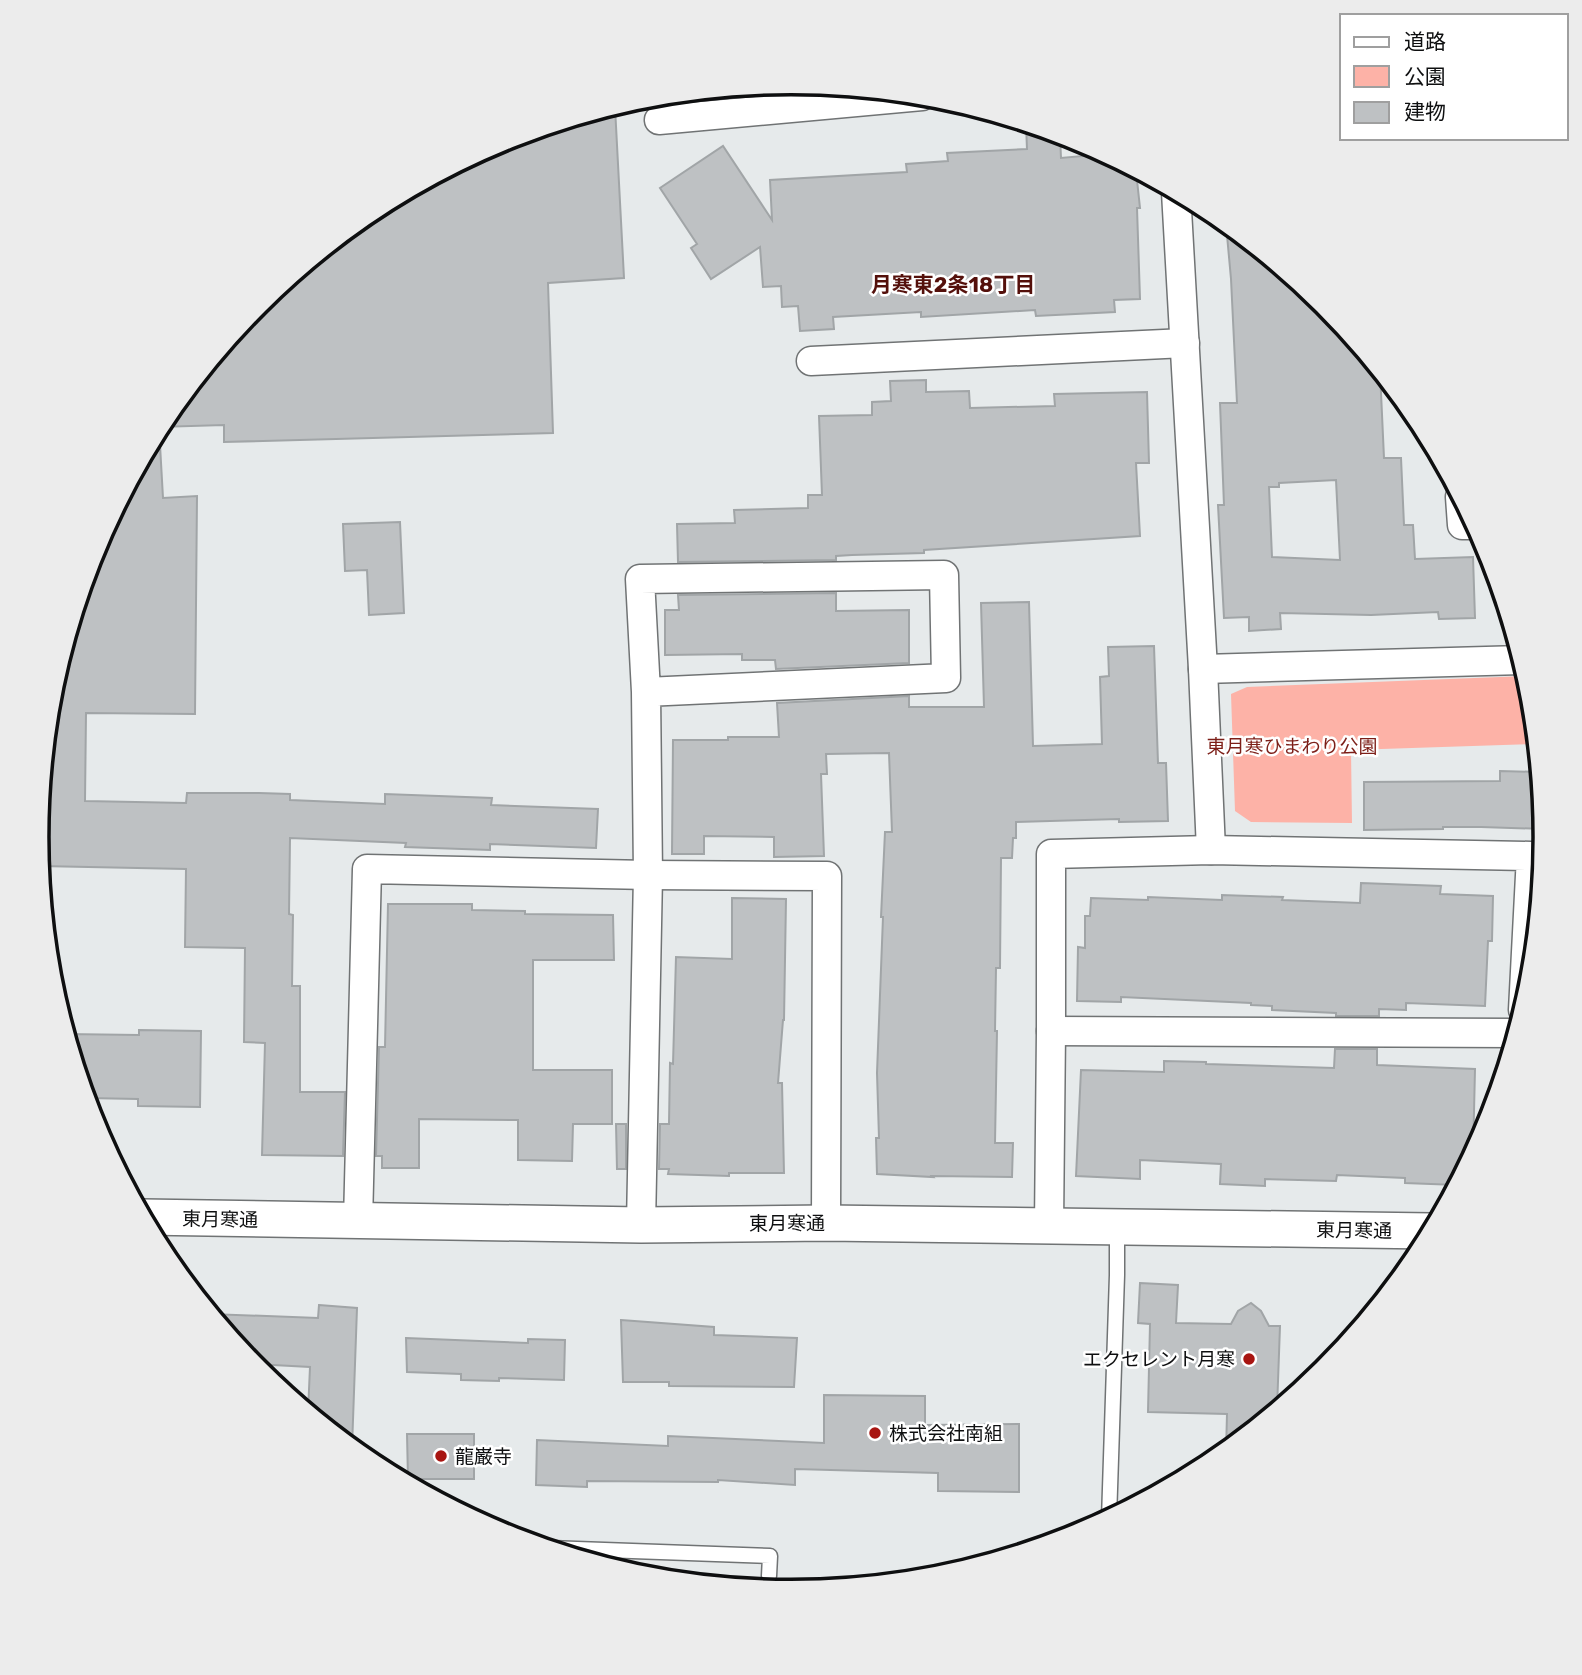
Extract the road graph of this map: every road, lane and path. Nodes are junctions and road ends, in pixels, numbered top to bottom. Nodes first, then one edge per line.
1 (873, 100) edge
2 (659, 120) dead end
3 (1177, 204) edge
4 (1185, 343) junction
5 (811, 361) dead end
6 (1511, 660) edge
7 (1203, 668) junction
8 (646, 692) junction
9 (1210, 850) junction
10 (648, 876) junction
11 (1527, 934) edge
12 (1051, 1031) junction
13 (1507, 1033) edge
14 (154, 1217) edge
15 (358, 1222) junction
16 (826, 1223) junction
17 (1049, 1224) junction
18 (641, 1225) junction
19 (1117, 1226) junction
20 (1420, 1231) edge
21 (1109, 1507) edge
22 (583, 1549) edge
23 (769, 1576) dead end

1 - 2 street
3 - 4 street
4 - 5 street
4 - 7 street
6 - 7 street
7 - 9 street
8 - 8 street
8 - 10 street
9 - 11 street
9 - 12 street
10 - 15 street
10 - 16 street
10 - 18 street
12 - 13 street
12 - 17 street
14 - 15 street, 東月寒通
15 - 18 street, 東月寒通
16 - 17 street, 東月寒通
16 - 18 street, 東月寒通
17 - 19 street, 東月寒通
19 - 20 street, 東月寒通
19 - 21 lane
22 - 23 lane

